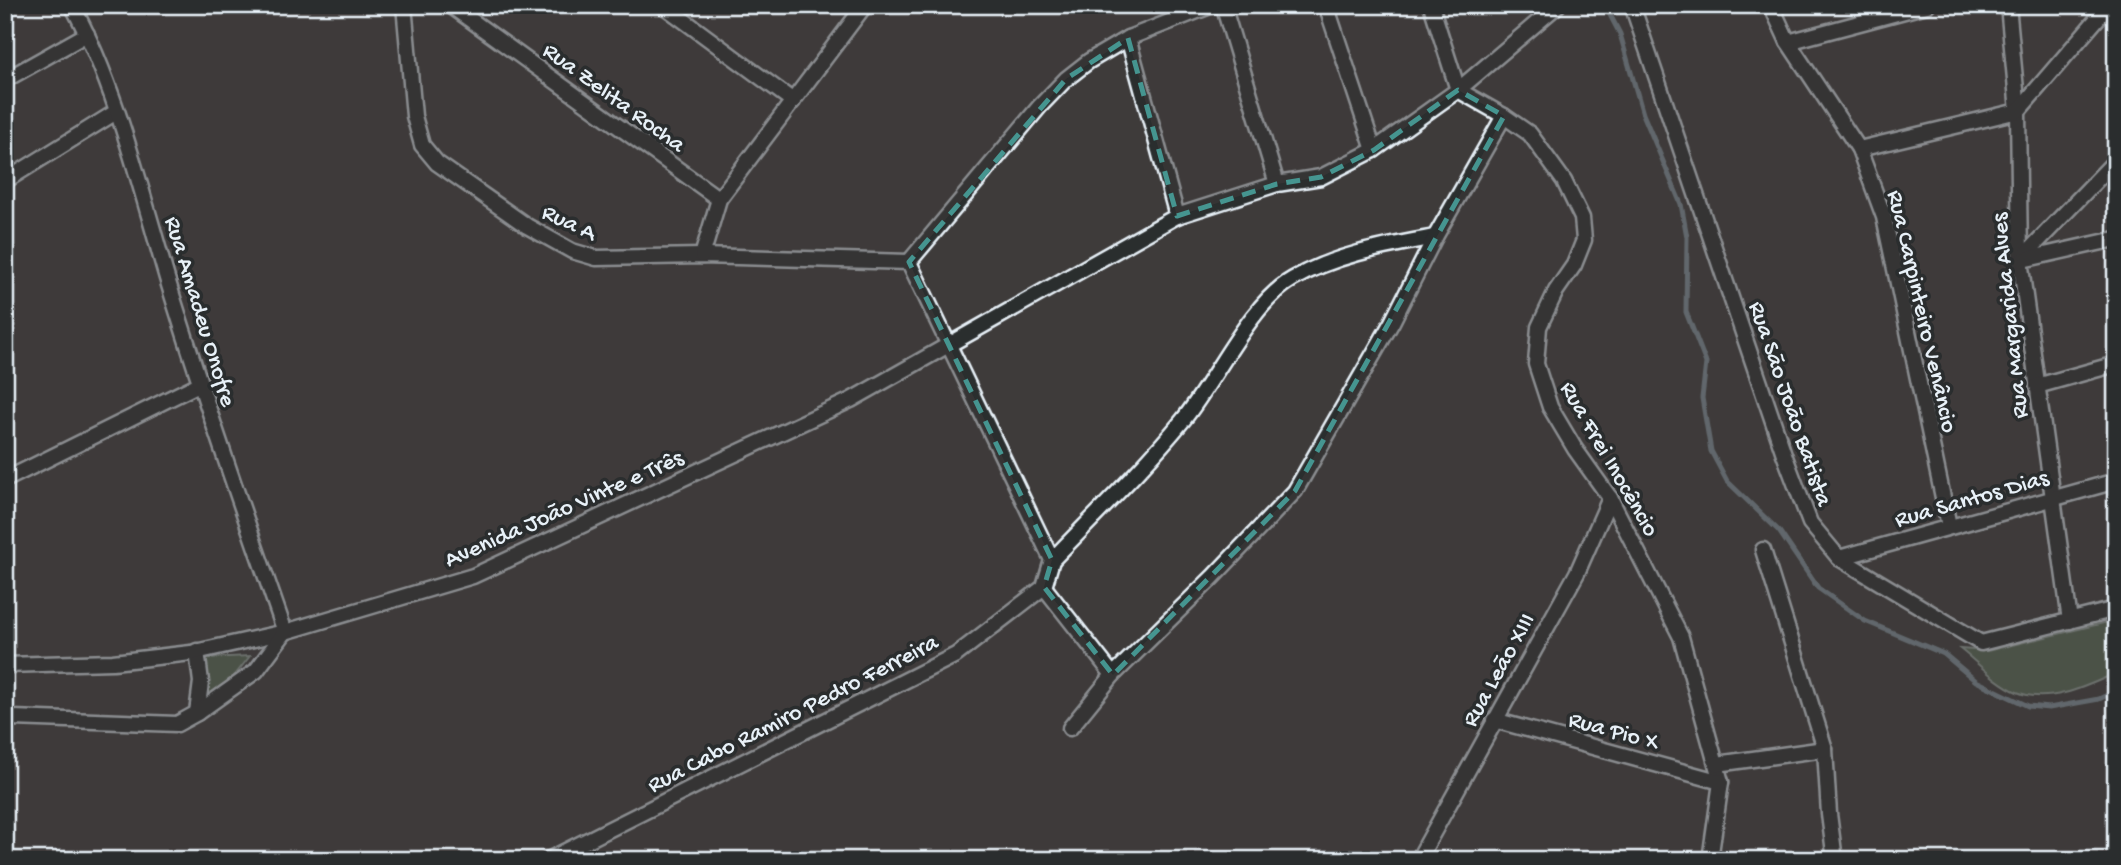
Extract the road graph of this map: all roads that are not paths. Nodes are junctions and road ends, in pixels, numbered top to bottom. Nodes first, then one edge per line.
1 (72, 5) edge
2 (404, 5) edge
3 (450, 5) edge
4 (663, 5) edge
5 (865, 5) edge
6 (1213, 5) edge
7 (1223, 5) edge
8 (1326, 5) edge
9 (1431, 5) edge
10 (1558, 5) edge
11 (1632, 5) edge
12 (1771, 5) edge
13 (1927, 5) edge
14 (2008, 5) edge
15 (2109, 5) edge
16 (87, 34) junction
17 (1128, 38) junction
18 (1788, 42) junction
19 (5, 80) edge
20 (1458, 90) junction
21 (793, 101) junction
22 (2018, 111) junction
23 (116, 112) junction
24 (1504, 116) junction
25 (1859, 149) junction
26 (1374, 150) junction
27 (2116, 160) edge
28 (5, 181) edge
29 (1277, 184) junction
30 (719, 199) junction
31 (1177, 216) junction
32 (1435, 237) junction
33 (2116, 239) edge
34 (702, 256) junction
35 (2020, 260) junction
36 (909, 261) junction
37 (949, 344) junction
38 (2116, 364) edge
39 (199, 384) junction
40 (2037, 386) junction
41 (5, 480) edge
42 (2116, 481) edge
43 (1610, 498) junction
44 (2052, 498) junction
45 (1950, 526) junction
46 (1763, 550) dead end
47 (1839, 558) junction
48 (1052, 560) junction
49 (1044, 587) junction
50 (2116, 609) edge
51 (2070, 621) junction
52 (285, 632) junction
53 (197, 651) junction
54 (5, 665) edge
55 (1113, 675) junction
56 (197, 713) junction
57 (5, 720) edge
58 (1494, 720) junction
59 (1070, 728) dead end
60 (1825, 749) junction
61 (1717, 764) junction
62 (1721, 782) junction
63 (1421, 859) edge
64 (548, 860) edge
65 (1710, 860) edge
66 (1835, 860) edge

1 - 16 street, Rua Amadeu Onofre
2 - 34 street, Rua A
3 - 30 street, Rua Zelita Rocha
4 - 21 street
5 - 21 street
6 - 17 street
7 - 29 street
8 - 26 street
9 - 20 street
10 - 20 street, Avenida João Vinte e Três
11 - 47 street, Rua São João Batista
12 - 18 street, Rua Carpinteiro Venâncio
13 - 18 street
14 - 22 street, Rua Margarida Alves
15 - 22 street
16 - 19 street
16 - 23 street, Rua Amadeu Onofre
17 - 31 street
17 - 36 street
18 - 25 street, Rua Carpinteiro Venâncio
20 - 24 street, Rua Frei Inocêncio
20 - 26 street, Avenida João Vinte e Três
21 - 30 street
22 - 25 street
22 - 35 street, Rua Margarida Alves
23 - 28 street
23 - 39 street, Rua Amadeu Onofre
24 - 32 street
24 - 43 street, Rua Frei Inocêncio
25 - 45 street, Rua Carpinteiro Venâncio
26 - 29 street, Avenida João Vinte e Três
27 - 35 street
29 - 31 street, Avenida João Vinte e Três
30 - 34 street
31 - 37 street, Avenida João Vinte e Três
32 - 48 street
32 - 55 street
33 - 35 street
34 - 36 street, Rua A
35 - 40 street, Rua Margarida Alves
36 - 37 street
37 - 48 street
37 - 52 street, Avenida João Vinte e Três
38 - 40 street
39 - 41 street
39 - 52 street, Rua Amadeu Onofre
40 - 44 street, Rua Margarida Alves
42 - 44 street, Rua Santos Dias
43 - 58 street, Rua Leão XIII
43 - 61 street, Rua Frei Inocêncio
44 - 45 street, Rua Santos Dias
44 - 51 street, Rua Margarida Alves
45 - 47 street, Rua Santos Dias
46 - 60 street
47 - 51 street, Rua São João Batista
48 - 49 street
49 - 55 street
49 - 64 street, Rua Cabo Ramiro Pedro Ferreira
50 - 51 street, Rua São João Batista
52 - 53 street, Avenida João Vinte e Três
52 - 56 street
53 - 54 street, Avenida João Vinte e Três
53 - 56 street
55 - 59 street
56 - 57 street
58 - 62 street, Rua Pio X
58 - 63 street, Rua Leão XIII
60 - 61 street
60 - 66 street
61 - 62 street, Rua Frei Inocêncio
62 - 65 street, Rua Frei Inocêncio

